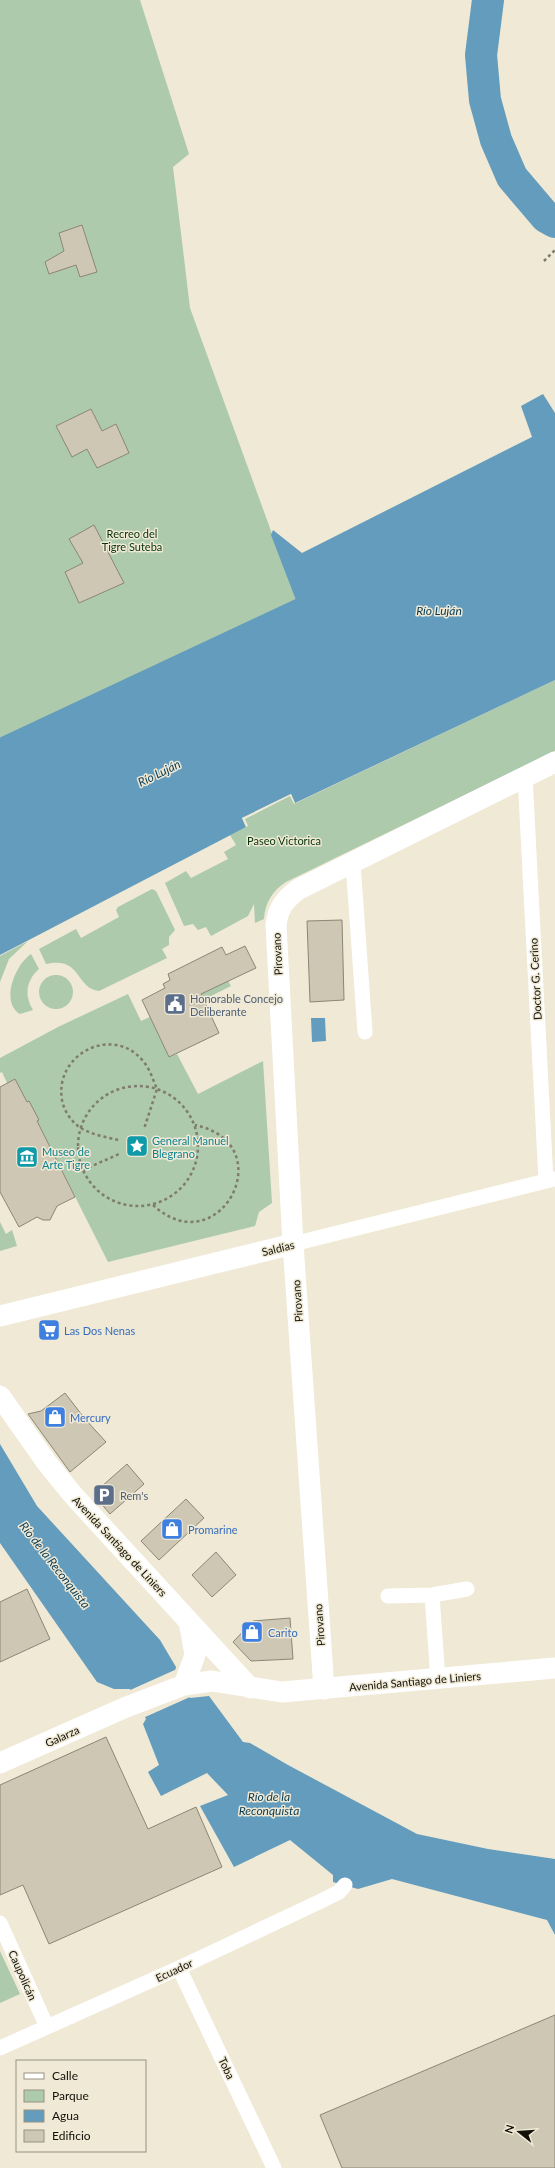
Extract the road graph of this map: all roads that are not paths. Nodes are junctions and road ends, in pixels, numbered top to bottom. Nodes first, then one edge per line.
1 (555, 762) edge
2 (525, 776) junction
3 (353, 863) junction
4 (366, 1032) dead end
5 (550, 1180) edge
6 (293, 1244) junction
7 (0, 1316) edge
8 (0, 1396) edge
9 (467, 1590) dead end
10 (432, 1595) junction
11 (388, 1596) dead end
12 (189, 1621) junction
13 (555, 1668) edge
14 (438, 1680) junction
15 (184, 1685) junction
16 (250, 1688) junction
17 (324, 1689) junction
18 (0, 1763) edge
19 (345, 1886) dead end
20 (0, 1923) edge
21 (180, 1968) junction
22 (47, 2027) junction
23 (0, 2048) edge
24 (274, 2168) edge

1 - 2 street
2 - 3 street
2 - 5 street, Doctor G. Cerino
3 - 4 street
3 - 6 street, Pirovano
5 - 6 street, Saldías
6 - 7 street, Saldías
6 - 17 street, Pirovano
8 - 12 street, Avenida Santiago de Liniers
9 - 10 street
10 - 11 street
10 - 14 street
12 - 15 street
12 - 16 street, Avenida Santiago de Liniers
13 - 14 street, Avenida Santiago de Liniers
14 - 17 street, Avenida Santiago de Liniers
15 - 16 street, Avenida Santiago de Liniers
15 - 18 street, Galarza
16 - 17 street, Avenida Santiago de Liniers
19 - 21 street, Ecuador
20 - 22 street, Caupolicán
21 - 22 street, Ecuador
21 - 24 street, Toba
22 - 23 street, Ecuador

